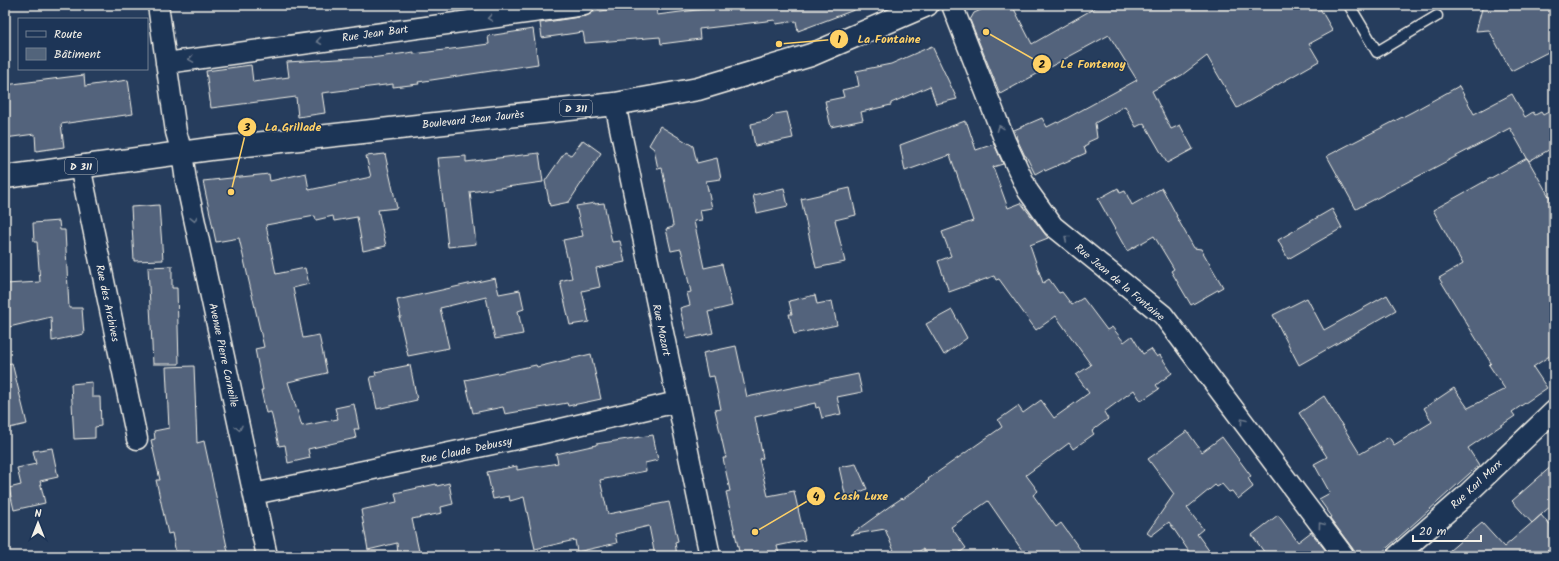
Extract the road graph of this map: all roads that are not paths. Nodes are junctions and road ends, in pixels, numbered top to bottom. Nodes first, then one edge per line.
1 (158, 5) edge
2 (584, 5) edge
3 (927, 5) edge
4 (952, 5) edge
5 (1349, 5) edge
6 (548, 8) edge
7 (1437, 16) dead end
8 (166, 63) junction
9 (615, 104) junction
10 (182, 153) junction
11 (80, 166) junction
12 (5, 177) edge
13 (677, 402) junction
14 (1554, 411) edge
15 (137, 439) dead end
16 (254, 494) junction
17 (267, 556) edge
18 (710, 556) edge
19 (1344, 556) edge
20 (1397, 556) edge

1 - 8 street, Avenue Pierre Corneille
2 - 6 street, Rue Jean Bart
3 - 9 main road, Boulevard Jean Jaurès / D 311
19 -> 4 street, Rue Jean de la Fontaine
5 - 7 lane
6 -> 8 street, Rue Jean Bart
8 - 10 street, Avenue Pierre Corneille
9 - 10 main road, Boulevard Jean Jaurès / D 311
9 - 13 street, Rue Mozart
10 - 11 main road, Boulevard Jean Jaurès / D 311
10 -> 16 street, Avenue Pierre Corneille
11 - 12 main road, Boulevard Jean Jaurès / D 311
11 - 15 street, Rue des Archives
13 - 16 street, Rue Claude Debussy
13 - 18 street, Rue Mozart
14 - 20 street, Rue Karl Marx
16 - 17 street, Avenue Pierre Corneille

